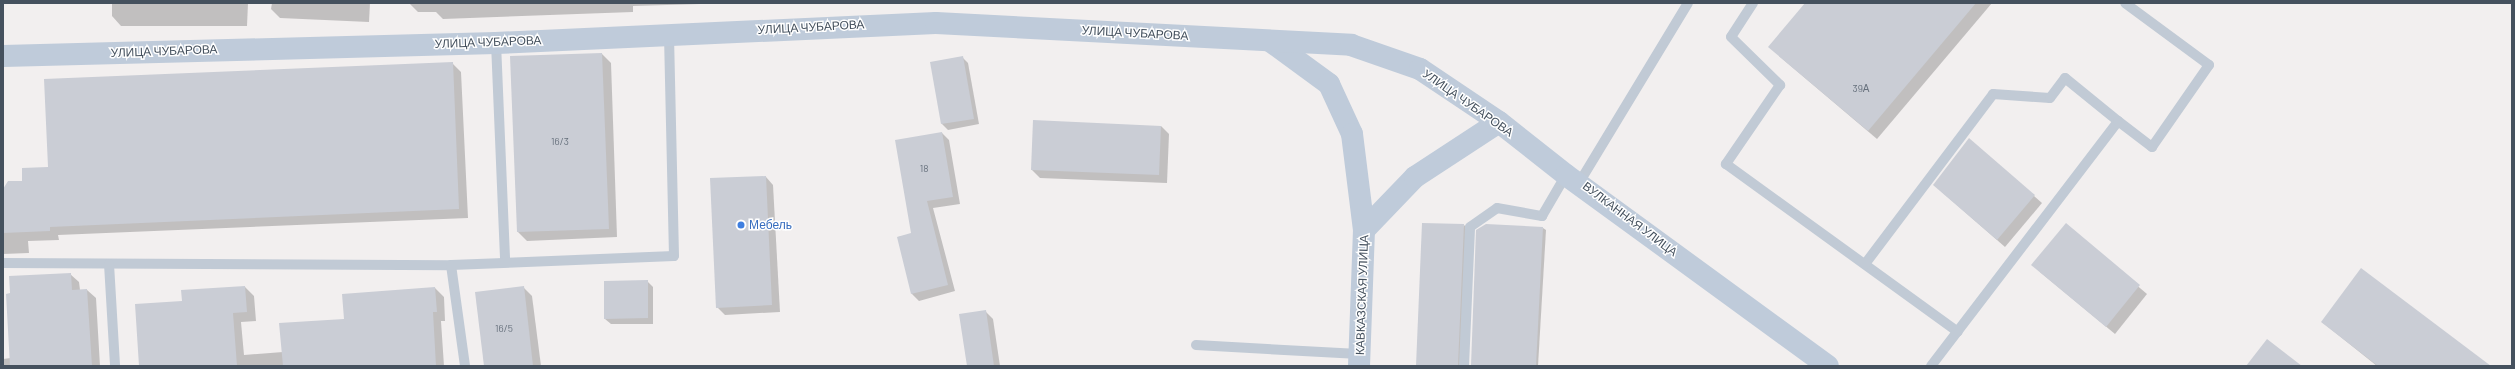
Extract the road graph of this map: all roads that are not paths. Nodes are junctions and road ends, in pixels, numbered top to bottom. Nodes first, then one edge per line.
1 (1688, 3) edge
2 (1753, 3) edge
3 (2125, 3) edge
4 (669, 34) junction
5 (1270, 41) junction
6 (496, 43) junction
7 (3, 56) edge
8 (2118, 121) junction
9 (1499, 122) junction
10 (1573, 179) junction
11 (1364, 230) junction
12 (505, 262) junction
13 (3, 263) edge
14 (109, 264) junction
15 (1865, 264) junction
16 (452, 265) junction
17 (1958, 332) junction
18 (1196, 345) dead end
19 (1359, 360) edge
20 (115, 366) edge
21 (465, 366) edge
22 (1464, 366) edge
23 (1828, 366) edge
24 (1931, 366) edge

1 - 10 lane, ВУЛКАННАЯ УЛИЦА
2 - 15 lane
3 - 8 lane
4 - 5 street, УЛИЦА ЧУБАРОВА
4 - 6 street, УЛИЦА ЧУБАРОВА
4 - 12 lane
5 - 9 street, УЛИЦА ЧУБАРОВА
5 - 11 street
6 - 7 street, УЛИЦА ЧУБАРОВА
6 - 12 lane
8 - 15 lane
8 - 17 lane
9 - 10 street, УЛИЦА ЧУБАРОВА
9 - 11 street, КАВКАЗСКАЯ УЛИЦА
10 - 22 lane
10 - 23 street, ВУЛКАННАЯ УЛИЦА
11 - 19 street, КАВКАЗСКАЯ УЛИЦА
12 - 16 lane
13 - 14 lane
14 - 16 lane
14 - 20 lane
15 - 17 lane
16 - 21 lane
17 - 24 lane
18 - 19 lane

